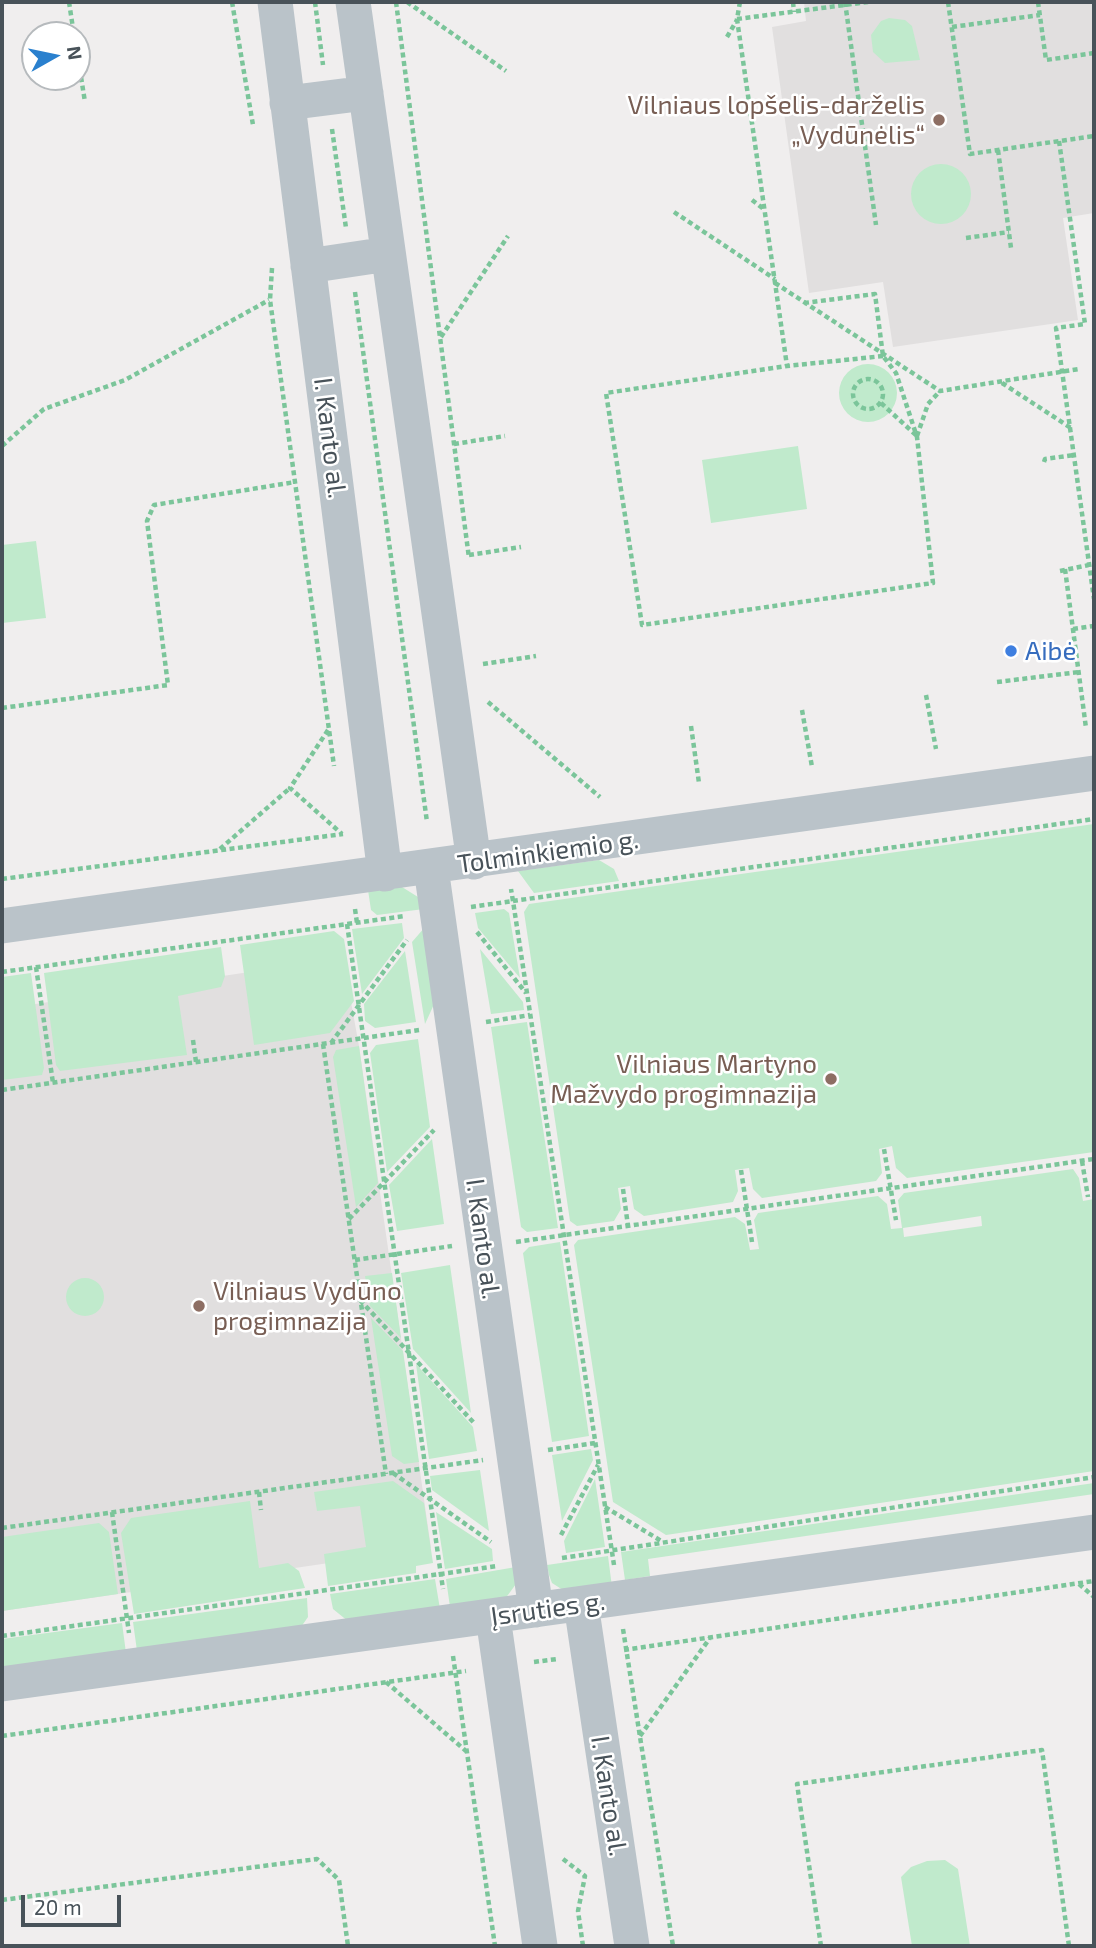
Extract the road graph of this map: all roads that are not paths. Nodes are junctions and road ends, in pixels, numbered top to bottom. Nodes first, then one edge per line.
1 (275, 2) edge
2 (353, 2) edge
3 (366, 93) junction
4 (288, 103) junction
5 (388, 254) junction
6 (308, 266) junction
7 (1094, 773) edge
8 (490, 860) junction
9 (431, 868) junction
10 (386, 874) junction
11 (2, 926) edge
12 (1094, 1532) edge
13 (581, 1604) junction
14 (537, 1610) junction
15 (493, 1617) junction
16 (2, 1684) edge
17 (540, 1946) edge
18 (632, 1946) edge

1 - 4 street, I. Kanto al.
2 - 3 street
3 - 4 street
3 - 5 street
4 - 6 street, I. Kanto al.
5 - 6 street
5 - 8 street
6 - 10 street, I. Kanto al.
7 - 8 street, Tolminkiemio g.
8 - 9 street, Tolminkiemio g.
9 - 10 street, Tolminkiemio g.
9 - 14 street, I. Kanto al.
10 - 11 street, Tolminkiemio g.
12 - 13 street, Įsruties g.
13 - 14 street, Įsruties g.
13 - 18 street, I. Kanto al.
14 - 15 street, Įsruties g.
15 - 16 street, Įsruties g.
15 - 17 street

